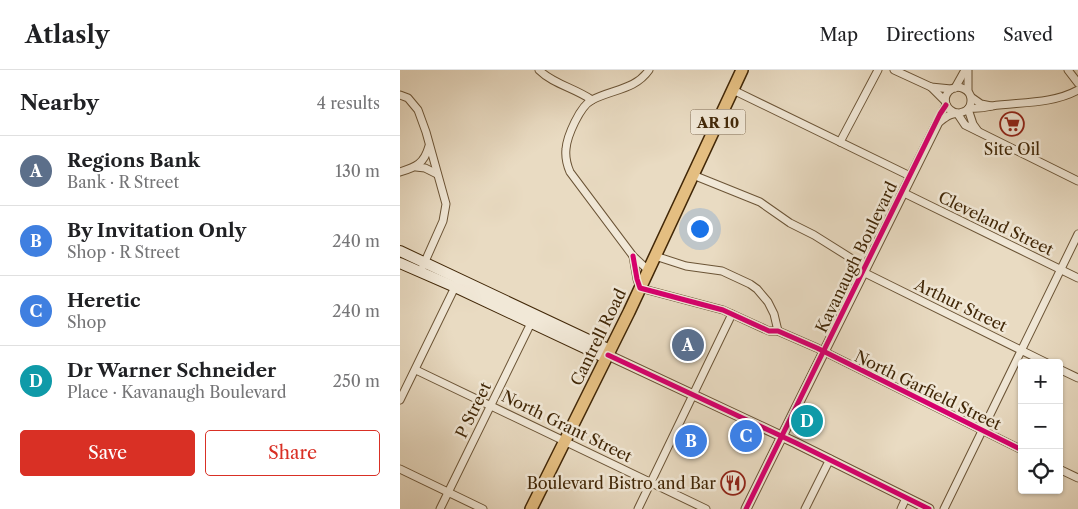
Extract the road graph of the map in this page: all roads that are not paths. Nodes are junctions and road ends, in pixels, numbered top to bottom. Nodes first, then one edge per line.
1 (539, 70) edge
2 (649, 70) edge
3 (742, 70) edge
4 (878, 70) edge
5 (894, 70) edge
6 (966, 70) edge
7 (1068, 70) edge
8 (1078, 83) edge
9 (931, 86) junction
10 (953, 88) junction
11 (732, 90) junction
12 (1078, 90) edge
13 (969, 94) junction
14 (400, 95) edge
15 (592, 100) junction
16 (946, 103) junction
17 (992, 106) junction
18 (968, 109) junction
19 (957, 113) junction
20 (937, 124) junction
21 (978, 131) junction
22 (840, 142) junction
23 (429, 146) junction
24 (416, 167) junction
25 (400, 172) edge
26 (437, 174) junction
27 (693, 175) junction
28 (910, 176) junction
29 (1078, 181) edge
30 (902, 192) junction
31 (1078, 234) edge
32 (400, 251) edge
33 (634, 256) junction
34 (655, 256) junction
35 (400, 262) edge
36 (422, 267) junction
37 (648, 270) junction
38 (864, 270) junction
39 (1060, 270) junction
40 (1078, 278) edge
41 (455, 287) junction
42 (640, 288) junction
43 (732, 314) junction
44 (531, 323) junction
45 (778, 331) junction
46 (1021, 350) junction
47 (824, 352) junction
48 (608, 355) junction
49 (1039, 359) edge
50 (416, 370) junction
51 (1063, 371) edge
52 (1078, 378) edge
53 (694, 396) junction
54 (400, 400) edge
55 (491, 404) junction
56 (982, 430) junction
57 (782, 437) junction
58 (565, 441) junction
59 (1020, 449) edge
60 (830, 459) junction
61 (400, 469) edge
62 (1063, 471) edge
63 (1078, 478) edge
64 (651, 482) junction
65 (448, 492) junction
66 (906, 498) junction
67 (440, 509) edge
68 (483, 509) edge
69 (531, 509) edge
70 (638, 509) edge
71 (706, 509) edge
72 (746, 509) edge
73 (805, 509) edge
74 (900, 509) edge
75 (929, 509) edge
76 (944, 509) edge

1 - 15 street
2 - 15 street
3 - 11 main road, Cantrell Road / AR 10
4 - 22 street
5 - 9 street
6 - 10 street
6 - 13 street
7 - 8 street
9 - 10 street
9 - 16 street
10 - 13 street
10 - 16 street
11 - 22 street
11 - 27 main road, Cantrell Road / AR 10
12 - 17 street
13 - 17 street
13 - 18 street
14 - 23 street
15 - 33 street
16 - 19 street
16 - 20 street
17 - 18 street
18 - 19 street
18 - 21 street
19 - 20 street
19 - 21 street
20 - 28 street, Kavanaugh Boulevard
21 - 29 street
22 - 28 street
23 - 24 street
23 - 26 street
24 - 25 street
24 - 26 street
26 - 36 street
27 - 34 main road, Cantrell Road / AR 10
27 - 38 street, Arthur Street
28 - 30 street, Kavanaugh Boulevard
30 - 38 street, Kavanaugh Boulevard
30 - 39 street, Cleveland Street
31 - 39 street
32 - 36 main road
33 - 37 street
33 - 42 street
34 - 37 main road, Cantrell Road / AR 10
34 - 45 street
35 - 36 main road
36 - 41 main road
36 - 48 main road
37 - 42 main road, Cantrell Road / AR 10
38 - 46 street, Arthur Street
38 - 47 street, Kavanaugh Boulevard
39 - 40 street, Cleveland Street
39 - 46 street
41 - 44 main road
41 - 50 street
42 - 43 street, North Garfield Street
42 - 48 main road, Cantrell Road / AR 10
43 - 45 street, North Garfield Street
43 - 53 street
44 - 48 main road
44 - 55 street, P Street
45 - 47 street, North Garfield Street
46 - 49 street, Arthur Street
46 - 56 street
47 - 56 street, North Garfield Street
47 - 57 street, Kavanaugh Boulevard
48 - 53 street
48 - 58 main road, Cantrell Road / AR 10
50 - 54 street
50 - 55 street, North Grant Street
51 - 52 street
53 - 57 street
53 - 64 street
55 - 58 street, North Grant Street
55 - 65 street, P Street
56 - 59 street, North Garfield Street
56 - 76 street
57 - 60 street
57 - 72 street, Kavanaugh Boulevard
58 - 64 street, North Grant Street
58 - 69 main road, Cantrell Road / AR 10
60 - 66 street
60 - 73 street
61 - 65 street
62 - 63 street
64 - 70 street
64 - 71 street, North Grant Street
65 - 67 street, P Street
65 - 68 street
66 - 74 street
66 - 75 street

